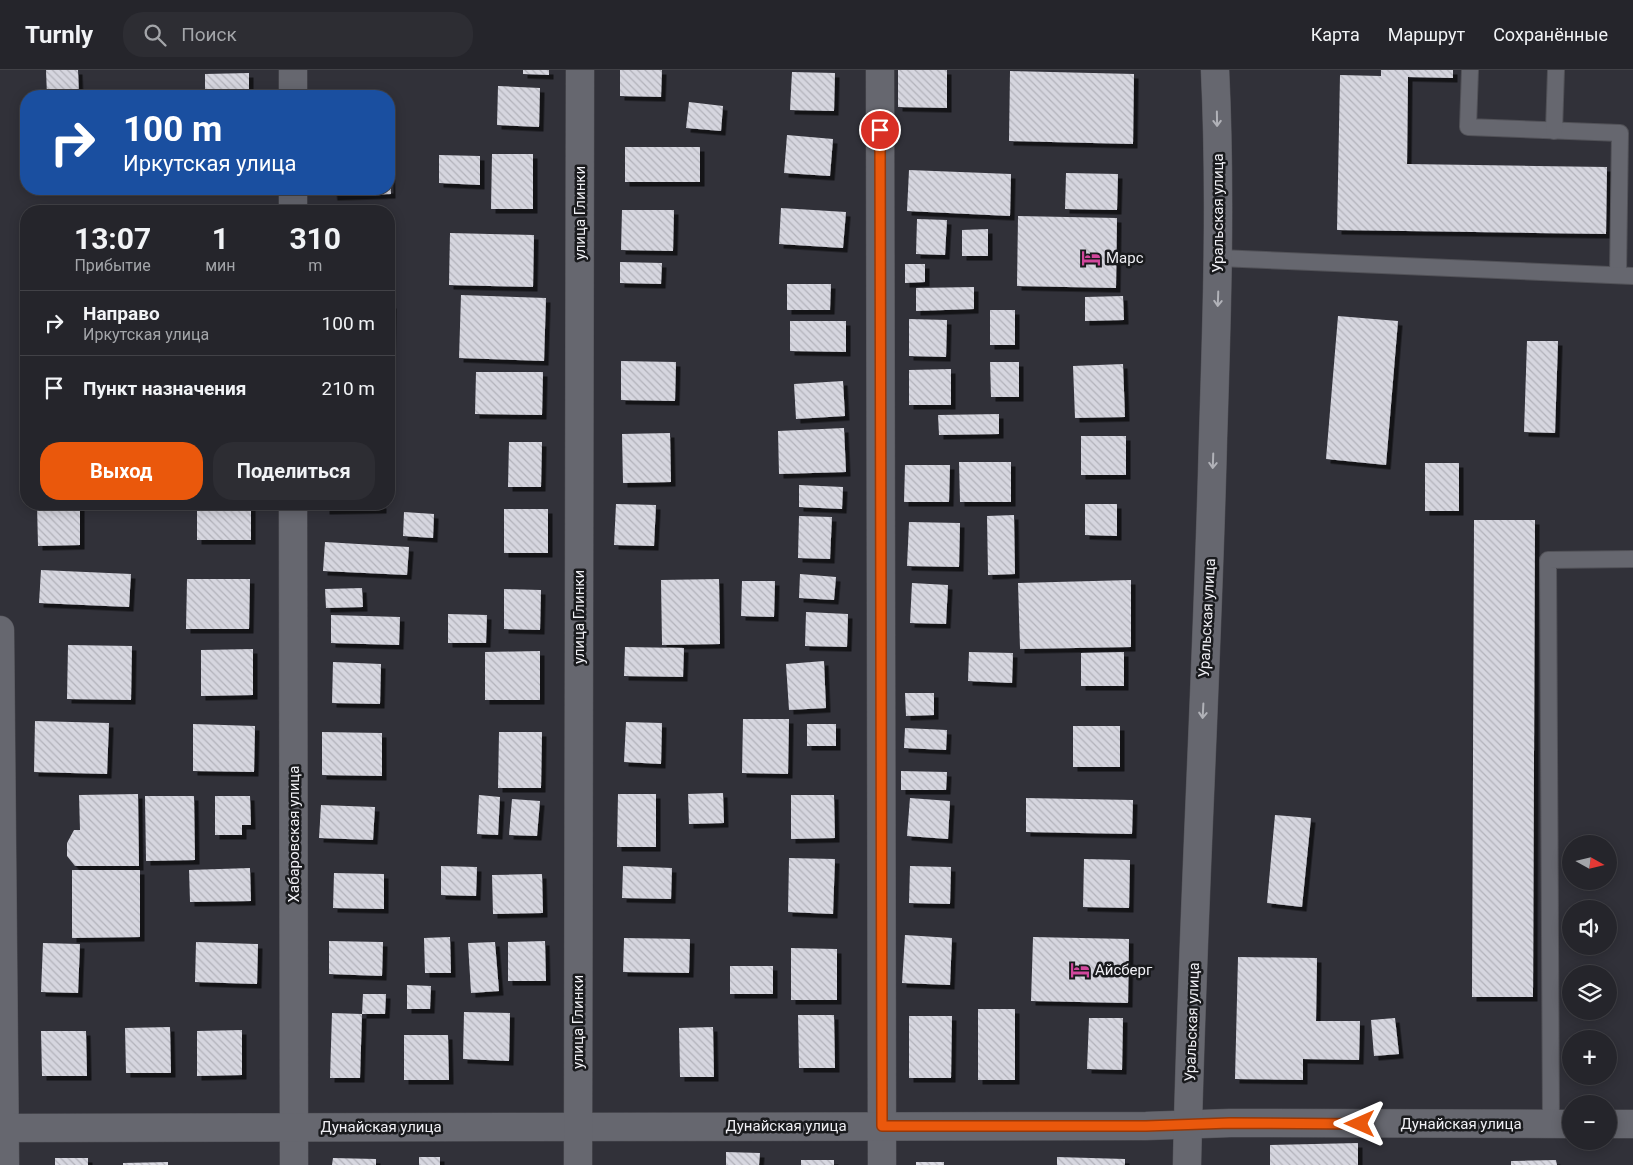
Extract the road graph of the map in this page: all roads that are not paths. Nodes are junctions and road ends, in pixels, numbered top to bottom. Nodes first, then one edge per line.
1 (293, 70) edge
2 (580, 70) edge
3 (880, 70) edge
4 (1215, 70) edge
5 (1470, 70) edge
6 (1556, 70) edge
7 (293, 90) edge
8 (1554, 131) junction
9 (1219, 258) junction
10 (1626, 276) edge
11 (293, 510) edge
12 (1633, 559) edge
13 (0, 630) edge
14 (1188, 1124) junction
15 (1561, 1124) edge
16 (1617, 1124) edge
17 (1633, 1124) edge
18 (882, 1126) junction
19 (578, 1127) junction
20 (2, 1128) edge
21 (294, 1128) junction
22 (5, 1165) edge
23 (294, 1165) edge
24 (578, 1165) edge
25 (882, 1165) edge
26 (1187, 1165) edge

1 - 7 street
2 - 19 street, улица Глинки
3 - 18 street
4 -> 9 street, Уральская улица
5 - 8 lane
6 - 8 lane
8 - 10 lane
9 - 10 lane
9 -> 14 street, Уральская улица
11 - 21 street, Хабаровская улица
12 - 15 lane
13 - 20 street
14 - 15 street, Дунайская улица
14 - 18 street, Дунайская улица
14 - 26 street, Уральская улица
16 - 17 street
18 - 19 street, Дунайская улица
18 - 25 street
19 - 21 street, Дунайская улица
19 - 24 street, улица Глинки
20 - 21 street, Дунайская улица
20 - 22 street
21 - 23 street, Хабаровская улица

